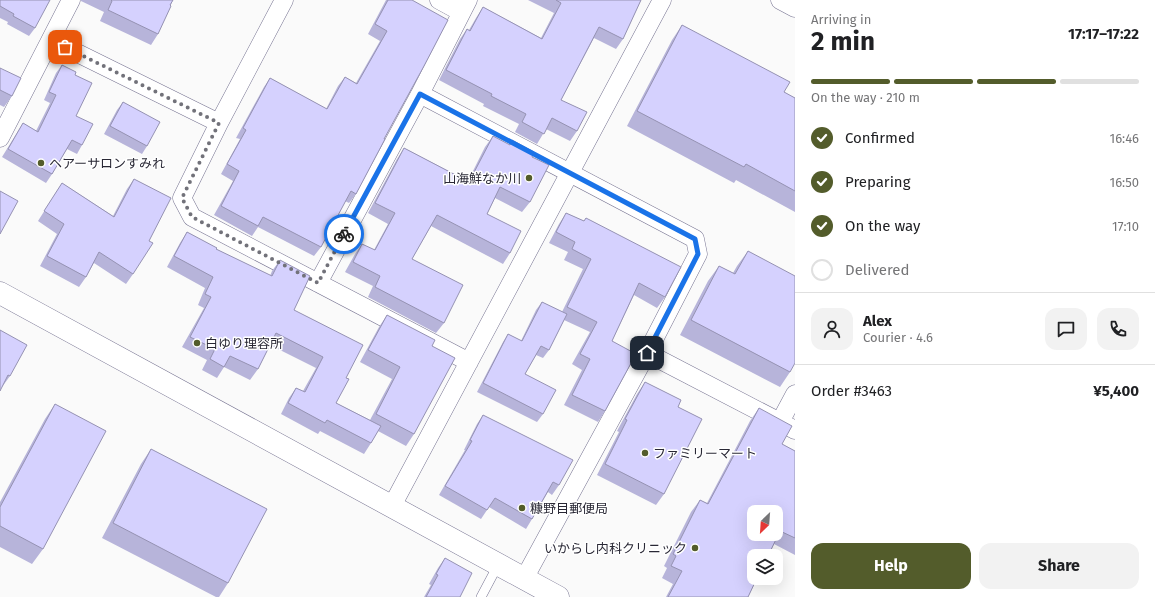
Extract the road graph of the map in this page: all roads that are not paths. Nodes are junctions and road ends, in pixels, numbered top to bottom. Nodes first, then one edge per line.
1 (71, 0) edge
2 (284, 0) edge
3 (438, 0) edge
4 (662, 0) edge
5 (780, 0) edge
6 (465, 6) edge
7 (795, 8) edge
8 (51, 40) junction
9 (420, 94) junction
10 (219, 123) junction
11 (0, 138) edge
12 (569, 173) junction
13 (318, 283) junction
14 (0, 292) edge
15 (647, 353) junction
16 (469, 362) junction
17 (795, 394) edge
18 (787, 426) edge
19 (392, 506) junction
20 (498, 564) junction
21 (524, 579) junction
22 (481, 597) edge
23 (558, 597) edge

1 - 8 street
2 - 10 street
3 - 6 street
4 - 12 street
5 - 7 street
6 - 9 street
8 - 10 street
8 - 11 street
9 - 12 street
9 - 13 street
10 - 13 street
12 - 15 street
12 - 16 street
13 - 16 street
14 - 19 street
15 - 18 street
15 - 21 street
16 - 19 street
17 - 18 street
19 - 20 street
20 - 21 street
20 - 22 lane
21 - 23 street

